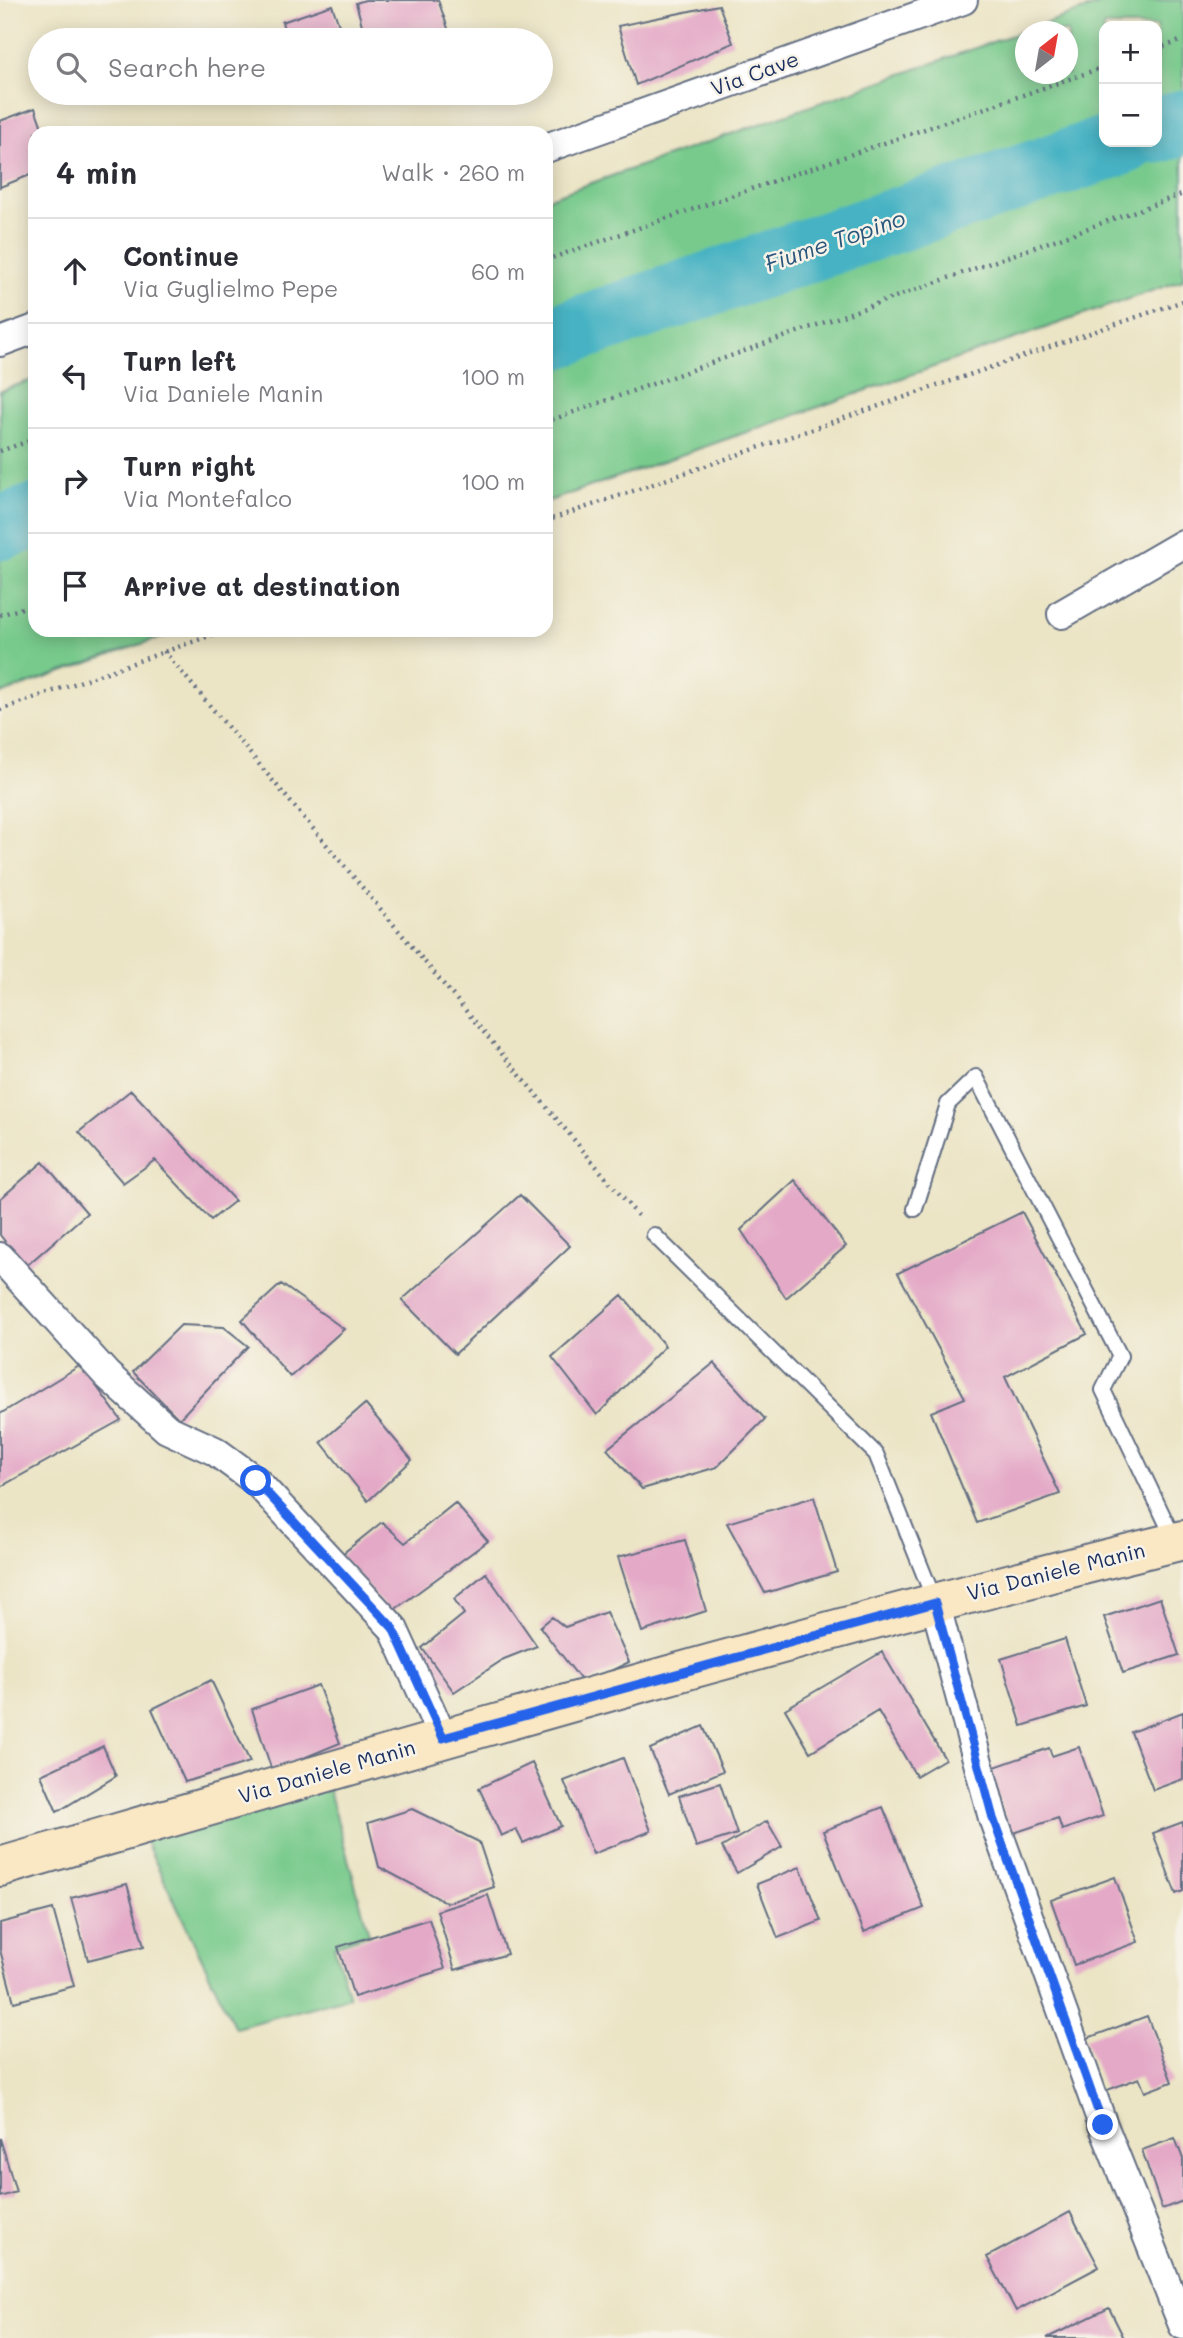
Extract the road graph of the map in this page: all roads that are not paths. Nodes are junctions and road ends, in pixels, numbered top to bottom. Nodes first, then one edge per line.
1 (963, 0) edge
2 (553, 146) edge
3 (28, 332) edge
4 (0, 342) edge
5 (1183, 544) edge
6 (1062, 614) dead end
7 (915, 1209) dead end
8 (654, 1235) road end
9 (0, 1257) edge
10 (1179, 1541) edge
11 (935, 1603) junction
12 (443, 1738) junction
13 (0, 1867) edge
14 (1183, 2325) edge

1 - 2 street, Via Cave
3 - 4 street
5 - 6 street
7 - 10 lane
8 - 11 lane
9 - 12 street
10 - 11 street, Via Daniele Manin
11 - 12 street, Via Daniele Manin
11 - 14 street
12 - 13 street, Via Daniele Manin

